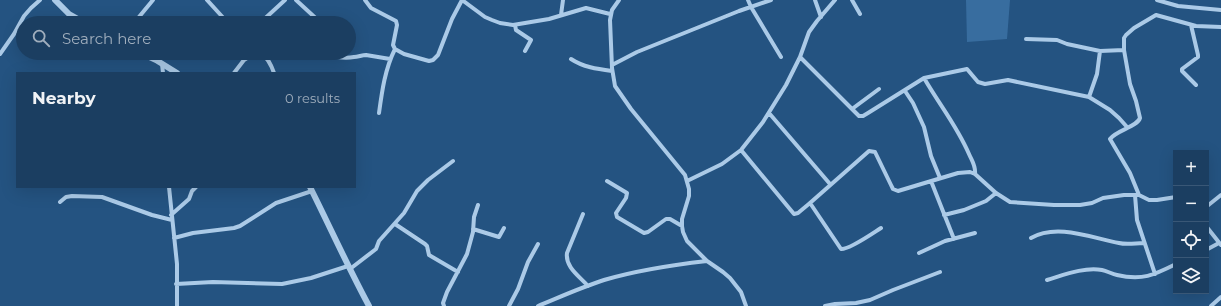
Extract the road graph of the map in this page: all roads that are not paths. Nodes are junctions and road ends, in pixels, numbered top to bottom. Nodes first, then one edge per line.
1 (40, 0) edge
2 (55, 0) edge
3 (153, 0) edge
4 (207, 0) edge
5 (284, 0) edge
6 (296, 0) edge
7 (365, 0) edge
8 (462, 0) edge
9 (563, 0) edge
10 (619, 0) edge
11 (748, 0) edge
12 (772, 0) edge
13 (815, 0) edge
14 (836, 0) edge
15 (852, 0) edge
16 (1156, 0) edge
17 (751, 7) junction
18 (1221, 10) edge
19 (610, 14) junction
20 (860, 14) dead end
21 (561, 15) junction
22 (24, 16) edge
23 (73, 16) edge
24 (140, 16) edge
25 (222, 16) edge
26 (267, 16) edge
27 (313, 16) edge
28 (821, 17) junction
29 (515, 25) junction
30 (1190, 25) junction
31 (1221, 27) edge
32 (16, 30) edge
33 (1026, 39) dead end
34 (395, 49) junction
35 (1124, 50) junction
36 (525, 51) dead end
37 (1100, 51) junction
38 (0, 54) edge
39 (781, 57) dead end
40 (800, 57) junction
41 (356, 58) edge
42 (390, 59) junction
43 (571, 59) dead end
44 (156, 60) edge
45 (244, 60) edge
46 (269, 60) edge
47 (162, 64) junction
48 (612, 64) junction
49 (612, 71) junction
50 (163, 72) edge
51 (175, 72) edge
52 (235, 72) edge
53 (274, 72) edge
54 (924, 78) junction
55 (1196, 85) dead end
56 (879, 89) dead end
57 (905, 91) junction
58 (1089, 97) junction
59 (852, 109) junction
60 (379, 113) dead end
61 (769, 113) junction
62 (1127, 127) junction
63 (741, 150) junction
64 (453, 161) dead end
65 (975, 174) junction
66 (940, 178) junction
67 (607, 181) dead end
68 (688, 181) junction
69 (931, 181) junction
70 (830, 184) junction
71 (169, 188) edge
72 (195, 188) edge
73 (311, 189) edge
74 (996, 193) junction
75 (1137, 195) junction
76 (1221, 195) edge
77 (1173, 198) edge
78 (60, 202) dead end
79 (810, 203) junction
80 (478, 205) dead end
81 (1209, 205) edge
82 (583, 214) dead end
83 (944, 215) junction
84 (172, 217) junction
85 (395, 224) junction
86 (682, 226) junction
87 (504, 228) dead end
88 (881, 228) dead end
89 (473, 229) junction
90 (1209, 230) edge
91 (974, 233) dead end
92 (174, 238) junction
93 (1031, 238) dead end
94 (954, 239) junction
95 (1144, 243) junction
96 (538, 244) dead end
97 (1220, 244) edge
98 (1209, 249) edge
99 (919, 253) dead end
100 (707, 261) junction
101 (1173, 265) edge
102 (349, 267) junction
103 (458, 272) junction
104 (940, 272) dead end
105 (1154, 274) junction
106 (1047, 280) dead end
107 (176, 284) junction
108 (588, 286) junction
109 (1221, 297) edge
110 (177, 306) edge
111 (369, 306) edge
112 (444, 306) edge
113 (509, 306) edge
114 (538, 306) edge
115 (746, 306) edge
116 (825, 306) edge
117 (1211, 306) edge

1 - 22 street
2 - 23 street
3 - 24 street
4 - 25 street
5 - 26 street
6 - 27 street
7 - 34 street
8 - 29 street
8 - 34 street
9 - 21 street
10 - 19 street
11 - 17 street
12 - 17 street
13 - 28 street
14 - 28 street
15 - 20 street
16 - 18 street
17 - 39 street
17 - 48 street
19 - 21 street
19 - 48 street
21 - 29 street
28 - 40 street
29 - 36 street
30 - 31 street
30 - 35 street
30 - 55 street
32 - 38 street
33 - 37 street
34 - 42 street
35 - 37 street
35 - 62 street
37 - 58 street
40 - 59 street
40 - 61 street
41 - 42 street
42 - 60 street
43 - 49 street
44 - 47 street
45 - 52 street
46 - 53 street
47 - 50 street
47 - 51 street
48 - 49 street
49 - 68 street
54 - 57 street
54 - 58 street
54 - 65 street
56 - 59 street
57 - 59 street
57 - 66 street
58 - 62 street
61 - 63 street
61 - 70 street
62 - 75 street
63 - 68 street
63 - 79 street
64 - 85 street
65 - 66 street
65 - 74 street
66 - 69 street
67 - 86 street
68 - 86 street
69 - 70 street
69 - 83 street
70 - 79 street
71 - 84 street
72 - 84 street
73 - 92 street
73 - 102 street
74 - 75 street
74 - 83 street
75 - 77 street
75 - 95 street
76 - 81 street
78 - 84 street
79 - 88 street
80 - 89 street
82 - 108 street
83 - 94 street
84 - 92 street
85 - 102 street
85 - 103 street
86 - 100 street
87 - 89 street
89 - 103 street
90 - 97 street
91 - 94 street
92 - 107 street
93 - 95 street
94 - 99 street
95 - 105 street
96 - 113 street
97 - 98 street
100 - 108 street
100 - 115 street
101 - 105 street
102 - 107 street
102 - 111 street
103 - 112 street
104 - 116 street
105 - 106 street
107 - 110 street
108 - 114 street
109 - 117 street

